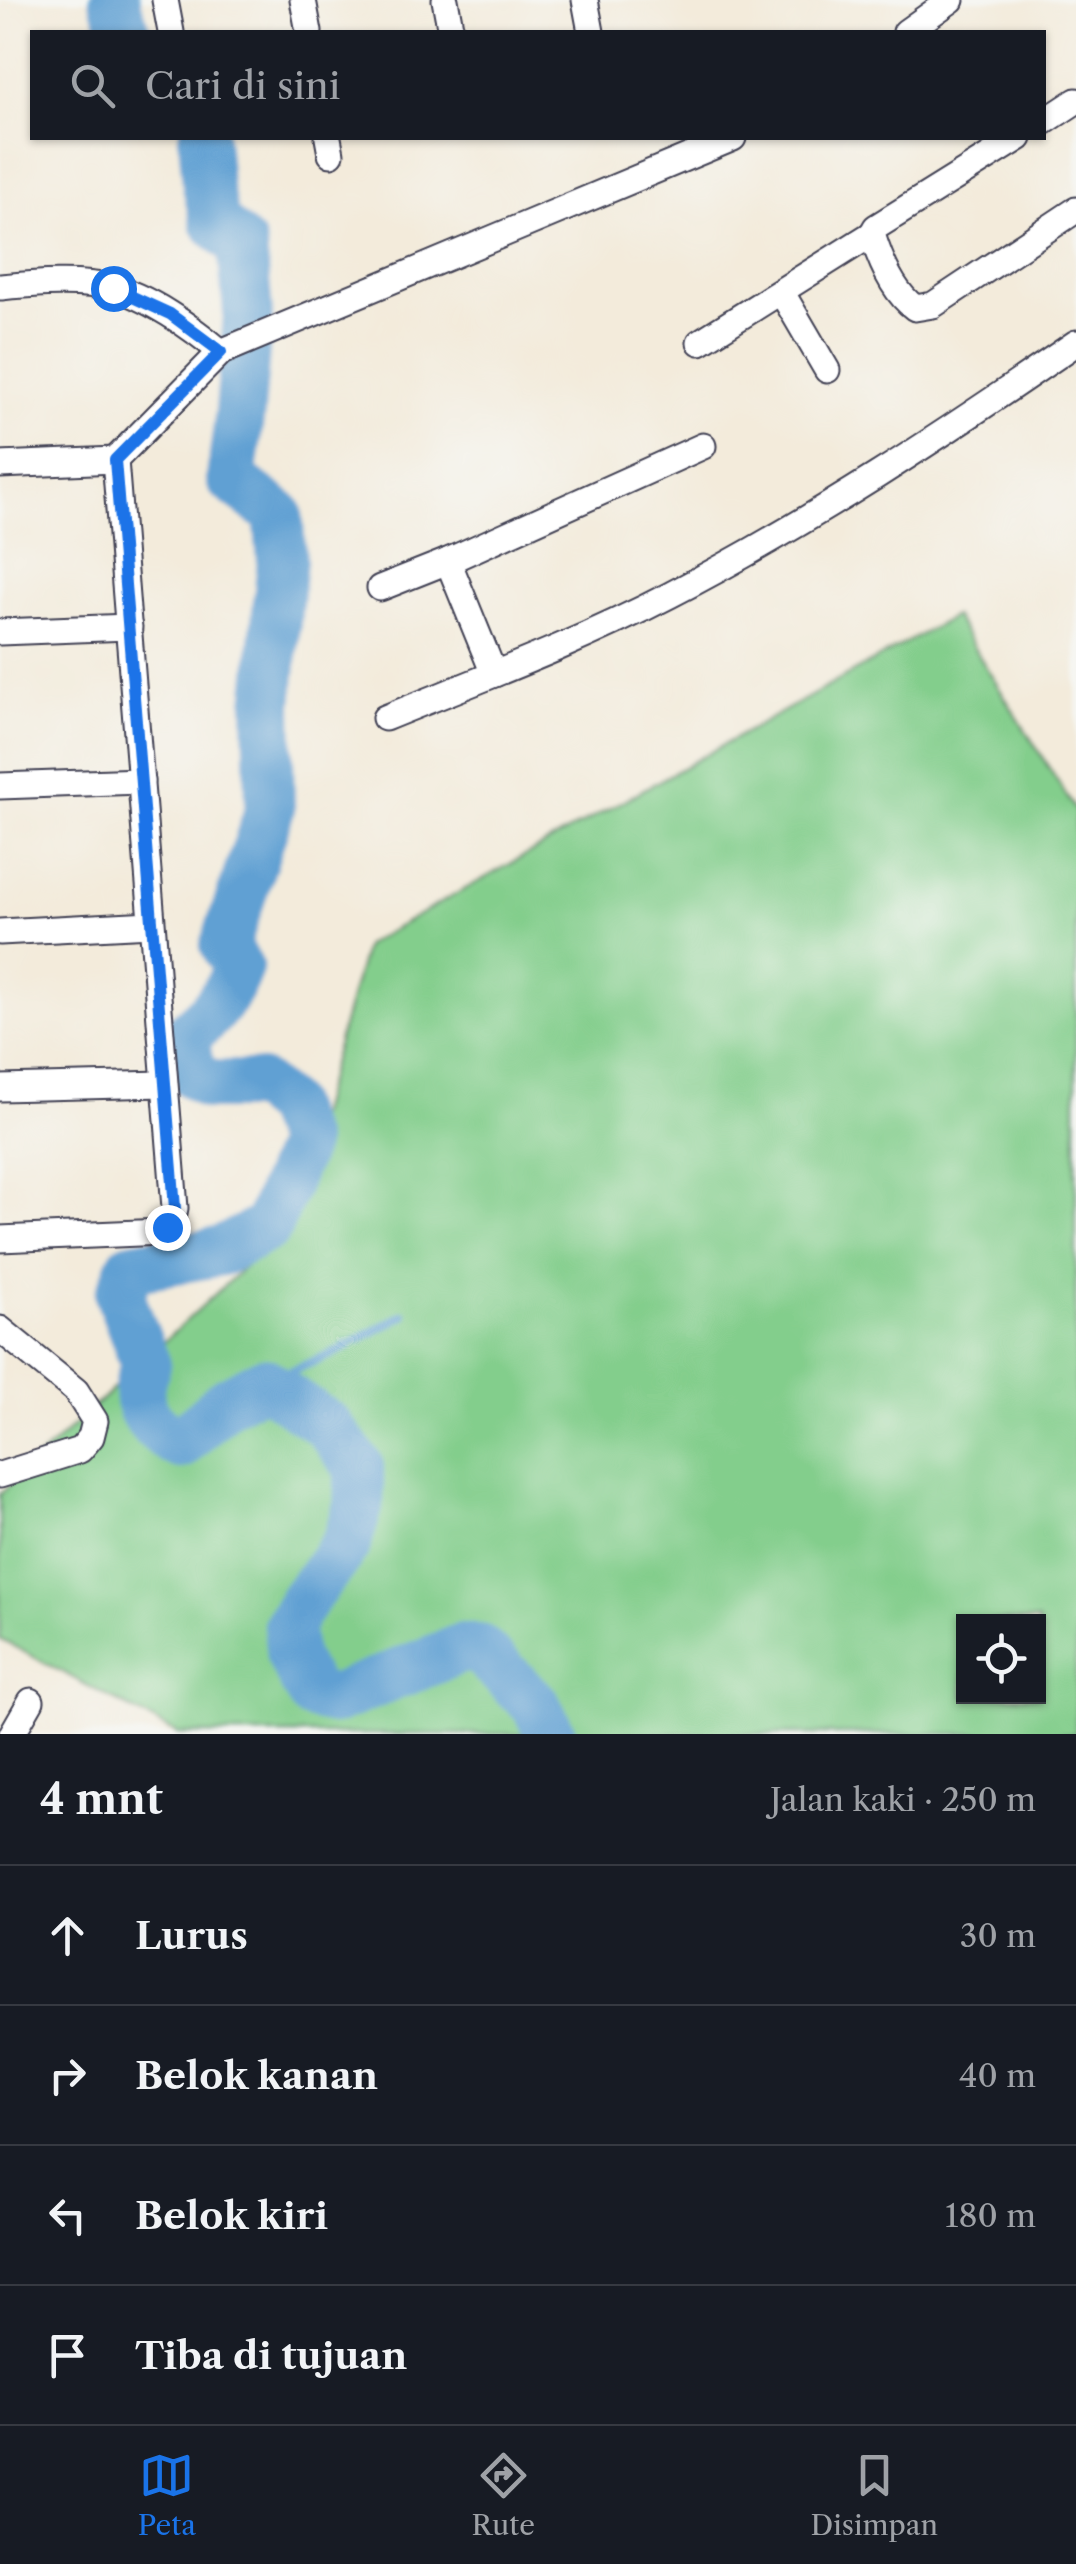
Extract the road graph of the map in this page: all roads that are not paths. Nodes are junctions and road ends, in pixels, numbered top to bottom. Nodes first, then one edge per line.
1 (165, 0) edge
2 (303, 0) edge
3 (445, 0) edge
4 (584, 0) edge
5 (951, 0) edge
6 (171, 30) edge
7 (309, 30) edge
8 (451, 30) edge
9 (591, 30) edge
10 (909, 30) edge
11 (1076, 101) edge
12 (1046, 121) edge
13 (728, 140) edge
14 (1016, 140) edge
15 (1076, 210) edge
16 (872, 234) junction
17 (0, 288) edge
18 (782, 293) junction
19 (700, 342) dead end
20 (1076, 343) edge
21 (228, 349) junction
22 (827, 370) dead end
23 (702, 446) dead end
24 (115, 460) junction
25 (0, 465) edge
26 (448, 561) junction
27 (380, 588) dead end
28 (129, 627) junction
29 (0, 632) edge
30 (494, 674) junction
31 (385, 718) dead end
32 (140, 781) junction
33 (0, 786) edge
34 (151, 924) junction
35 (0, 932) edge
36 (164, 1084) junction
37 (0, 1088) edge
38 (0, 1238) edge
39 (0, 1329) edge
40 (0, 1476) edge
41 (31, 1701) dead end
42 (12, 1734) edge

1 - 6 street
2 - 7 street
3 - 8 street
4 - 9 street
5 - 10 street
11 - 12 street
13 - 21 street
14 - 16 street
15 - 16 street
16 - 18 street
17 - 21 street
18 - 19 street
18 - 22 street
20 - 30 street
21 - 24 street
23 - 26 street
24 - 25 street
24 - 28 street
26 - 27 street
26 - 30 street
28 - 29 street
28 - 32 street
30 - 31 street
32 - 33 street
32 - 34 street
34 - 35 street
34 - 36 street
36 - 37 street
36 - 38 street
39 - 40 street
41 - 42 street

